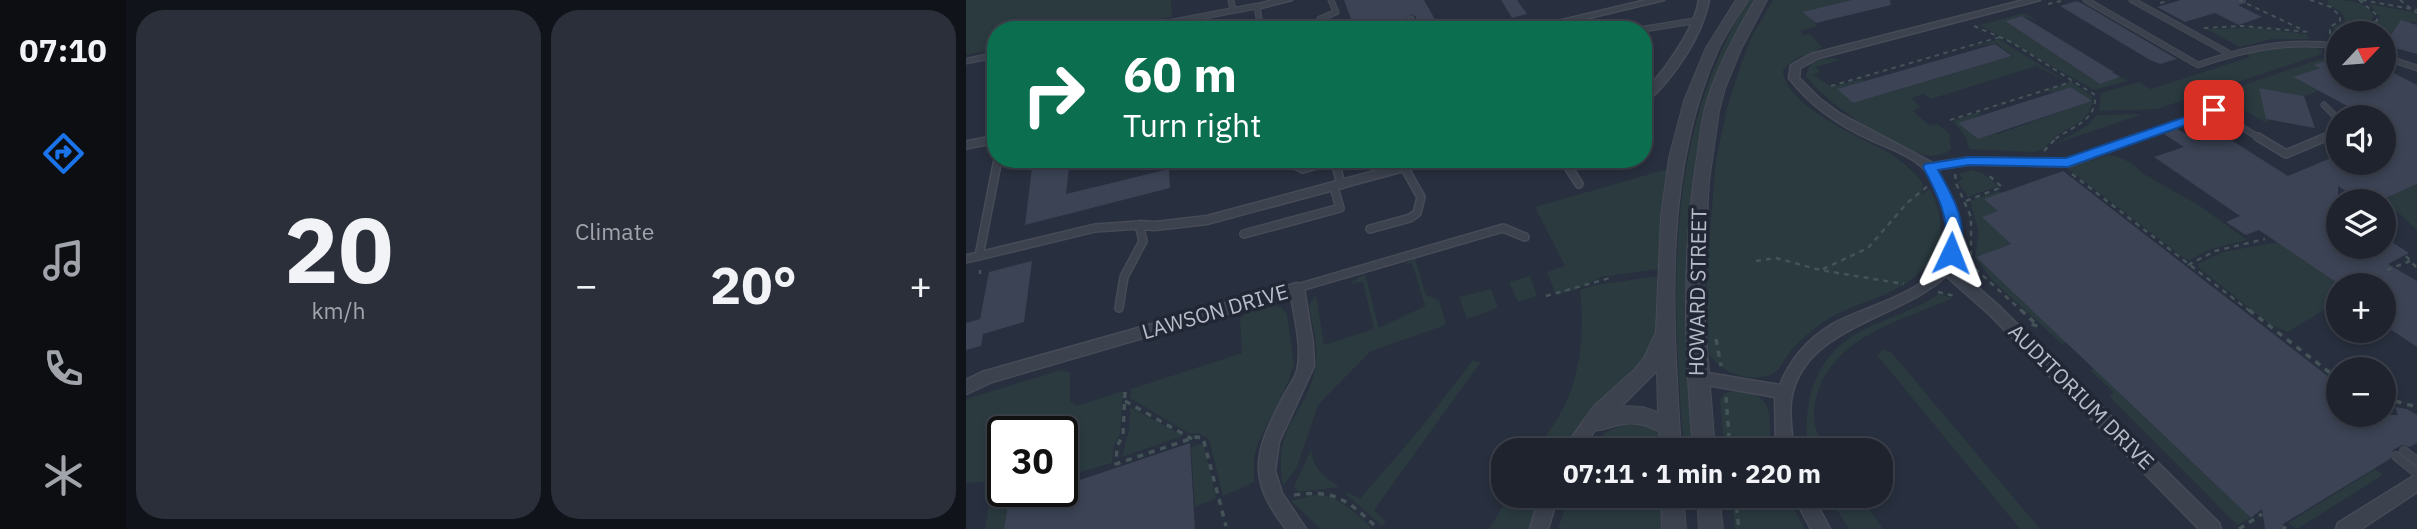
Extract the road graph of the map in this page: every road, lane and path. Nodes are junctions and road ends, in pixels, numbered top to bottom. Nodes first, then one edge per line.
1 (1231, 0) edge
2 (1287, 0) edge
3 (1331, 0) edge
4 (1658, 0) edge
5 (1704, 0) edge
6 (1741, 0) edge
7 (1760, 0) edge
8 (2035, 0) edge
9 (2088, 0) edge
10 (2132, 0) edge
11 (2239, 0) edge
12 (2310, 0) edge
13 (2360, 0) edge
14 (2400, 0) edge
15 (2323, 2) edge
16 (1257, 6) junction
17 (1233, 10) junction
18 (2416, 11) edge
19 (1320, 19) dead end
20 (1700, 20) junction
21 (1962, 20) junction
22 (1177, 21) edge
23 (1260, 21) edge
24 (1565, 21) edge
25 (2338, 21) edge
26 (2376, 21) edge
27 (1652, 28) edge
28 (2197, 28) dead end
29 (2305, 32) junction
30 (2318, 34) dead end
31 (2000, 37) junction
32 (2326, 45) edge
33 (2230, 54) junction
34 (987, 57) edge
35 (966, 61) edge
36 (2396, 61) edge
37 (2417, 68) edge
38 (2073, 81) junction
39 (1831, 86) dead end
40 (1652, 93) edge
41 (1950, 120) dead end
42 (2326, 137) edge
43 (987, 141) edge
44 (966, 145) edge
45 (2040, 152) dead end
46 (2058, 164) junction
47 (1930, 167) junction
48 (996, 168) edge
49 (1337, 168) edge
50 (1401, 168) edge
51 (1405, 168) edge
52 (1569, 168) edge
53 (1982, 170) dead end
54 (1960, 171) dead end
55 (1936, 182) junction
56 (1579, 184) dead end
57 (1338, 186) junction
58 (1966, 201) junction
59 (1139, 225) junction
60 (1370, 229) dead end
61 (1244, 234) dead end
62 (1525, 237) dead end
63 (2265, 239) dead end
64 (979, 256) junction
65 (2406, 256) dead end
66 (966, 259) edge
67 (1756, 261) dead end
68 (2410, 261) junction
69 (2188, 265) junction
70 (1946, 268) junction
71 (2417, 268) edge
72 (1820, 270) junction
73 (2387, 271) dead end
74 (1610, 278) dead end
75 (1297, 288) junction
76 (1925, 289) junction
77 (1546, 296) dead end
78 (1958, 297) dead end
79 (1119, 308) dead end
80 (1665, 318) junction
81 (2028, 323) dead end
82 (1716, 337) dead end
83 (1720, 362) dead end
84 (2326, 370) edge
85 (1696, 377) junction
86 (966, 387) edge
87 (1125, 392) dead end
88 (1784, 392) junction
89 (1726, 394) dead end
90 (1125, 401) junction
91 (2396, 401) edge
92 (2417, 407) edge
93 (1592, 423) junction
94 (1669, 428) junction
95 (1580, 438) edge
96 (1669, 438) edge
97 (1702, 438) edge
98 (1729, 438) edge
99 (1785, 438) edge
100 (1192, 439) junction
101 (2417, 461) edge
102 (2417, 473) edge
103 (2417, 482) edge
104 (1291, 496) dead end
105 (1545, 508) edge
106 (1673, 508) edge
107 (1710, 508) edge
108 (1737, 508) edge
109 (1809, 508) edge
110 (2262, 514) dead end
111 (1226, 526) dead end
112 (1377, 527) edge
113 (1297, 529) edge
114 (1539, 529) edge
115 (1674, 529) edge
116 (1712, 529) edge
117 (1739, 529) edge
118 (1821, 529) edge
119 (2213, 529) edge
120 (2239, 529) edge
121 (2346, 529) edge

1 - 17 lane
2 - 16 street
3 - 19 lane
4 - 24 street
5 - 20 street
6 - 80 street
7 - 85 street, HOWARD STREET
8 - 21 street
9 - 33 lane
10 - 33 lane
11 - 29 path
12 - 15 path
13 - 18 path
13 - 26 path
14 - 18 path
15 - 25 path
16 - 17 lane
16 - 23 lane
17 - 22 lane
20 - 27 lane
20 - 40 street
21 - 31 path
21 - 47 street
28 - 29 path
29 - 30 path
31 - 38 path
31 - 39 path
32 - 33 lane
34 - 35 lane
36 - 37 lane
38 - 41 path
38 - 45 path
42 - 46 lane
43 - 44 lane
46 - 47 lane
46 - 69 path
47 - 55 street
48 - 64 lane
49 - 57 lane
50 - 57 street
51 - 60 lane
52 - 56 lane
53 - 58 path
54 - 58 path
55 - 70 street
55 - 72 path
57 - 59 street
57 - 61 lane
58 - 81 path
59 - 64 lane
59 - 79 lane
62 - 75 lane
63 - 69 path
64 - 66 lane
65 - 68 path
67 - 72 path
68 - 71 path
68 - 73 path
69 - 84 path
70 - 76 street
70 - 119 street, AUDITORIUM DRIVE
72 - 76 path
74 - 77 path
75 - 86 street, LAWSON DRIVE
75 - 113 street, LAWSON DRIVE
76 - 78 path
76 - 88 street
80 - 93 street
80 - 94 street
82 - 83 path
85 - 88 street
85 - 97 street, HOWARD STREET
87 - 90 path
88 - 99 street
89 - 98 path
90 - 100 path
90 - 100 path
91 - 92 path
93 - 94 street
93 - 95 street
94 - 96 street
100 - 111 path
101 - 102 lane
103 - 121 street
104 - 112 path
105 - 114 street
106 - 115 street
107 - 116 street
108 - 117 path
109 - 118 street
110 - 120 path

